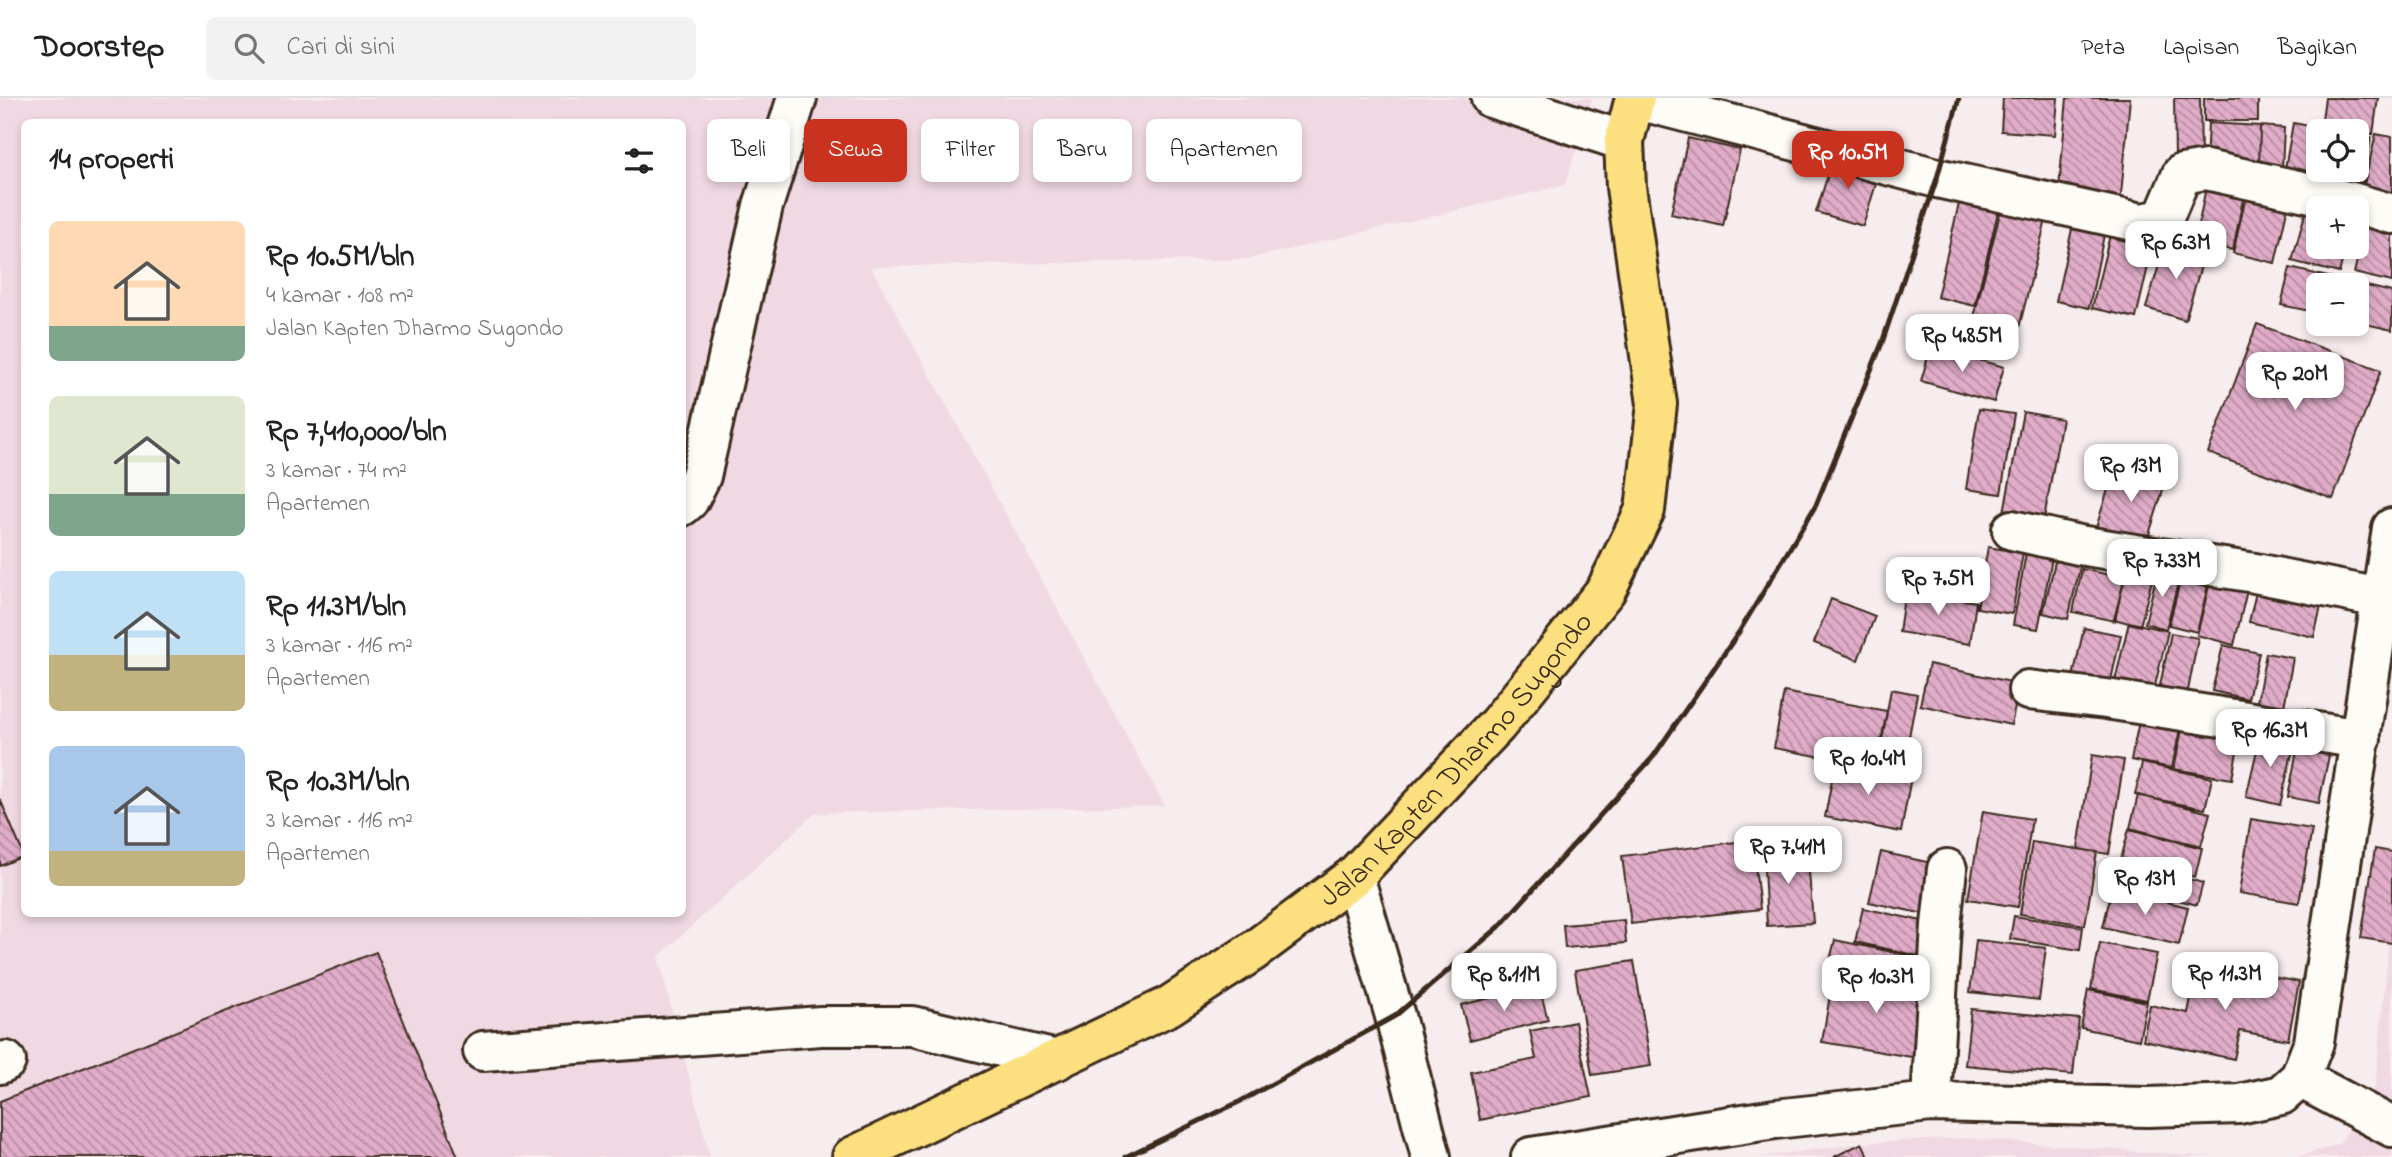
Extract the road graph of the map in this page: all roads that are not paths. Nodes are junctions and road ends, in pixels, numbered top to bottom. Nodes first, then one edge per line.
1 (797, 98) edge
2 (1491, 98) edge
3 (1635, 99) edge
4 (1624, 141) junction
5 (2392, 214) edge
6 (686, 503) edge
7 (2392, 528) edge
8 (2012, 530) dead end
9 (2380, 598) junction
10 (2383, 645) edge
11 (2028, 690) dead end
12 (2361, 739) junction
13 (1947, 869) dead end
14 (1354, 876) junction
15 (483, 1051) dead end
16 (1057, 1060) junction
17 (2300, 1078) junction
18 (1931, 1102) junction
19 (2392, 1127) edge
20 (852, 1157) edge
21 (1431, 1157) edge
22 (1531, 1157) edge

1 - 6 street
2 - 4 street
3 - 4 main road, Jalan Kapten Dharmo Sugondo
3 - 5 street
4 - 14 main road, Jalan Kapten Dharmo Sugondo
7 - 9 street
8 - 9 street
9 - 10 street
10 - 12 street
11 - 12 street
12 - 17 street
13 - 18 street
14 - 16 main road, Jalan Kapten Dharmo Sugondo
14 - 21 street
15 - 16 street
16 - 20 main road, Jalan Kapten Dharmo Sugondo
17 - 18 street
17 - 19 street
18 - 22 street

